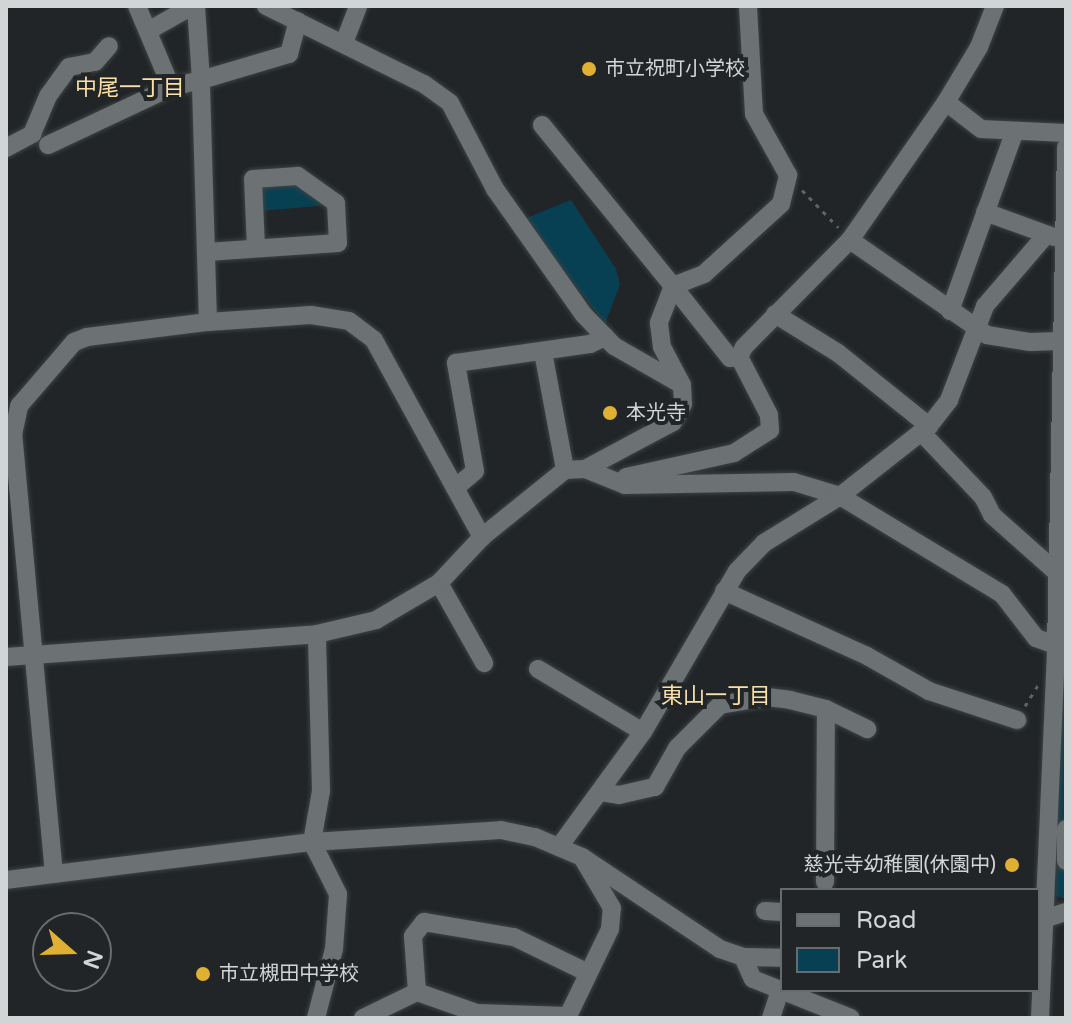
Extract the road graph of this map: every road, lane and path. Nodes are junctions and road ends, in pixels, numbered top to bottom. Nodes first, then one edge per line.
1 (137, 6) edge
2 (194, 6) edge
3 (266, 6) edge
4 (358, 6) edge
5 (748, 6) edge
6 (995, 6) edge
7 (298, 21) junction
8 (148, 31) junction
9 (344, 43) junction
10 (109, 46) dead end
11 (201, 80) junction
12 (171, 87) junction
13 (946, 102) junction
14 (542, 125) dead end
15 (1014, 133) junction
16 (1066, 133) edge
17 (48, 145) dead end
18 (1066, 147) edge
19 (6, 148) edge
20 (788, 175) junction
21 (985, 212) junction
22 (1058, 237) edge
23 (850, 240) junction
24 (256, 248) junction
25 (207, 252) junction
26 (673, 286) junction
27 (950, 311) junction
28 (775, 314) junction
29 (208, 322) junction
30 (973, 328) junction
31 (605, 337) junction
32 (1064, 341) edge
33 (543, 352) junction
34 (739, 357) junction
35 (682, 385) junction
36 (12, 401) edge
37 (926, 430) junction
38 (585, 469) junction
39 (565, 470) junction
40 (612, 479) junction
41 (455, 488) junction
42 (840, 496) junction
43 (482, 537) junction
44 (15, 546) edge
45 (1055, 571) junction
46 (439, 583) junction
47 (724, 591) junction
48 (317, 634) junction
49 (1061, 649) edge
50 (36, 652) junction
51 (6, 657) edge
52 (484, 663) dead end
53 (538, 669) dead end
54 (1042, 678) joint
55 (826, 709) junction
56 (1017, 720) joint
57 (867, 729) dead end
58 (643, 732) junction
59 (600, 792) junction
60 (1066, 829) edge
61 (312, 842) junction
62 (559, 847) junction
63 (582, 857) junction
64 (1063, 868) edge
65 (54, 874) junction
66 (6, 880) edge
67 (825, 882) dead end
68 (1042, 910) edge
69 (1066, 912) edge
70 (743, 957) junction
71 (780, 958) edge
72 (586, 972) junction
73 (417, 992) junction
74 (779, 993) junction
75 (1041, 996) junction
76 (567, 1017) edge
77 (842, 1017) edge
78 (316, 1018) edge
79 (363, 1018) edge
80 (771, 1018) edge
81 (1032, 1018) edge
82 (1040, 1018) edge

1 - 8 street
2 - 8 street
2 - 11 street
3 - 7 street
4 - 9 street
5 - 20 street
6 - 13 street
7 - 9 street
7 - 11 street
8 - 12 street
9 - 31 street
10 - 19 street
11 - 12 street
11 - 25 street
12 - 17 street
13 - 15 street
13 - 23 street
14 - 26 street
15 - 16 street
15 - 21 street
18 - 22 street
20 - 23 path
20 - 26 street
21 - 22 street
21 - 27 street
22 - 30 street
22 - 32 street
23 - 27 street
23 - 28 street
24 - 24 street
24 - 25 street
25 - 29 street
26 - 34 street
26 - 35 street
27 - 30 street
28 - 34 street
28 - 37 street
29 - 36 street
29 - 41 street
30 - 32 street
30 - 37 street
31 - 33 street
31 - 35 street
32 - 45 street
33 - 39 street
33 - 41 street
34 - 40 street
35 - 38 street
36 - 44 street
37 - 42 street
37 - 45 street
38 - 39 street
38 - 40 street
39 - 43 street
40 - 42 street
41 - 43 street
42 - 47 street
42 - 49 street
43 - 46 street
44 - 50 street
45 - 49 street
46 - 48 street
46 - 52 street
47 - 56 street
47 - 58 street
48 - 50 street
48 - 61 street
49 - 54 street
49 - 68 street
50 - 51 street
50 - 65 street
53 - 58 street
54 - 56 path
55 - 57 street
55 - 59 street
55 - 67 street
58 - 59 street
59 - 62 street
60 - 64 street
61 - 62 street
61 - 65 street
61 - 78 street
62 - 63 street
63 - 70 street
63 - 72 street
65 - 66 street
68 - 69 street
68 - 75 street
70 - 71 street
70 - 74 street
72 - 73 street
72 - 76 street
73 - 76 street
73 - 79 street
74 - 77 street
74 - 80 street
75 - 81 street
75 - 82 street

